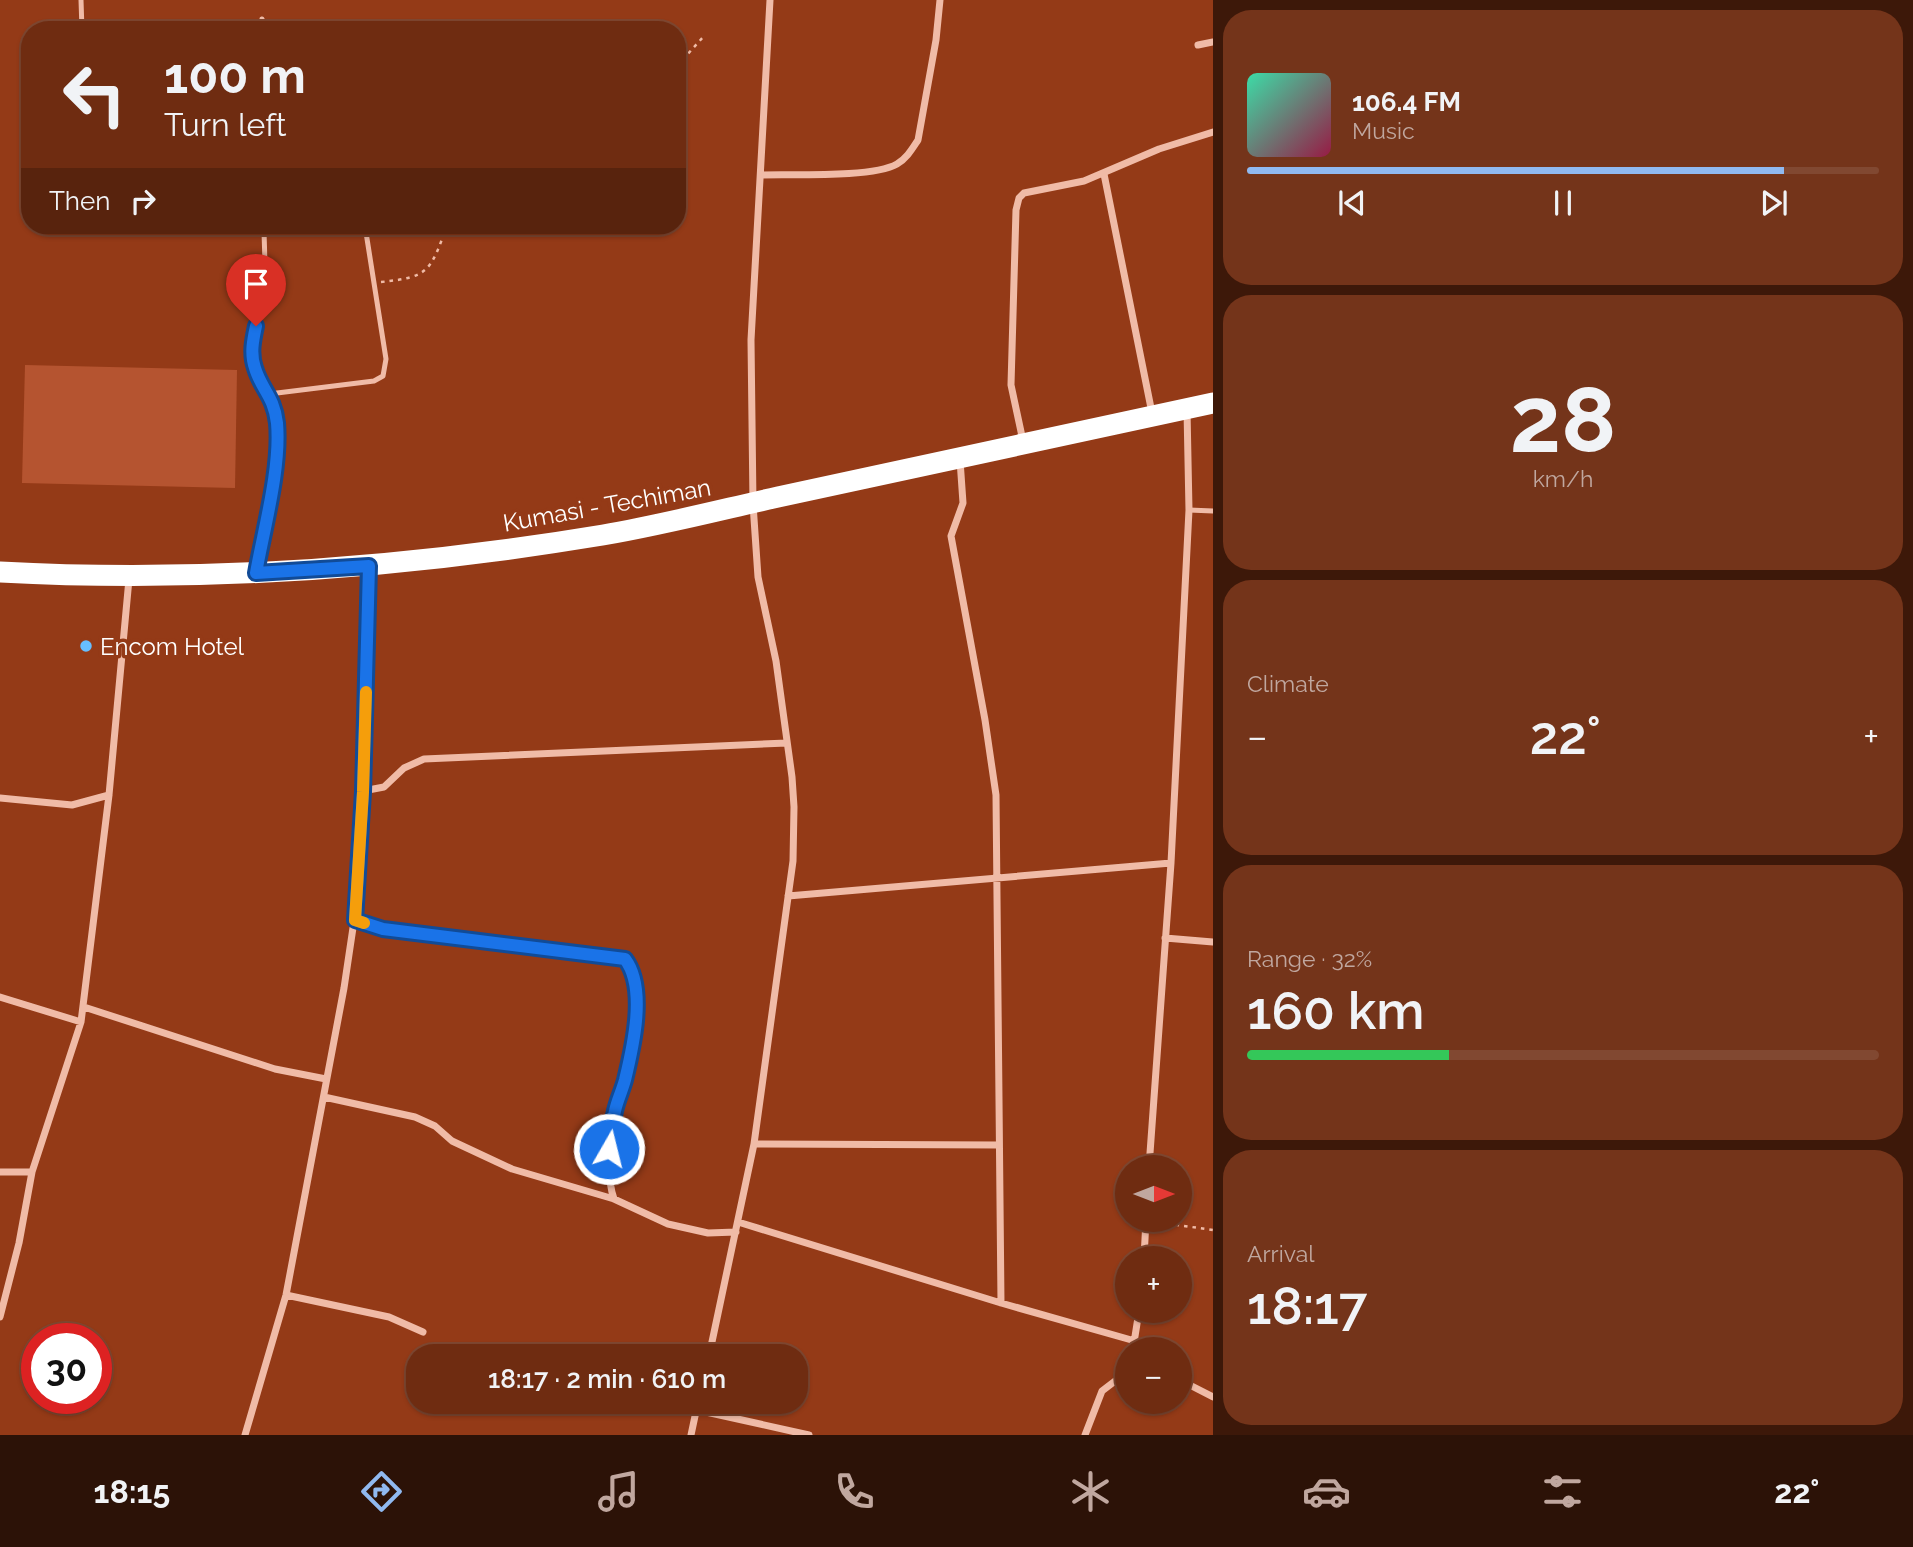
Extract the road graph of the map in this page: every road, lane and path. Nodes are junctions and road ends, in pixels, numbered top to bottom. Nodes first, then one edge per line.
1 (81, 0) edge
2 (770, 0) edge
3 (940, 0) edge
4 (82, 21) edge
5 (704, 36) dead end
6 (1213, 42) edge
7 (1198, 45) dead end
8 (686, 56) edge
9 (1213, 132) edge
10 (1104, 174) junction
11 (761, 175) junction
12 (264, 235) edge
13 (366, 235) edge
14 (443, 235) edge
15 (374, 283) junction
16 (269, 394) junction
17 (1213, 403) edge
18 (1187, 408) junction
19 (1152, 416) junction
20 (1024, 445) junction
21 (960, 459) junction
22 (753, 504) junction
23 (1189, 510) junction
24 (1213, 511) edge
25 (369, 566) junction
26 (0, 572) edge
27 (256, 573) junction
28 (130, 574) junction
29 (787, 743) junction
30 (363, 792) junction
31 (109, 795) junction
32 (0, 798) edge
33 (1171, 863) junction
34 (996, 878) junction
35 (788, 896) junction
36 (355, 920) junction
37 (1166, 938) junction
38 (1213, 942) edge
39 (0, 997) edge
40 (84, 1007) junction
41 (82, 1022) junction
42 (326, 1079) junction
43 (324, 1097) junction
44 (754, 1144) junction
45 (999, 1145) junction
46 (1150, 1155) edge
47 (0, 1172) edge
48 (32, 1172) junction
49 (614, 1199) junction
50 (738, 1222) junction
51 (1192, 1227) edge
52 (1213, 1230) edge
53 (736, 1232) junction
54 (286, 1295) junction
55 (1001, 1303) junction
56 (0, 1317) edge
57 (423, 1332) dead end
58 (1115, 1339) edge
59 (712, 1344) edge
60 (1115, 1381) edge
61 (1192, 1386) edge
62 (1213, 1397) edge
63 (696, 1414) edge
64 (729, 1414) edge
65 (245, 1435) edge
66 (691, 1435) edge
67 (809, 1435) edge
68 (1085, 1435) edge

1 - 4 lane
2 - 11 street
3 - 11 street
5 - 8 path
6 - 7 street
9 - 10 street
10 - 19 street
10 - 20 street
11 - 22 street
12 - 16 lane
13 - 15 lane
14 - 15 path
15 - 16 lane
16 - 27 lane
17 - 18 highway, Kumasi - Techiman
18 - 19 highway, Kumasi - Techiman
18 - 23 street
19 - 20 highway, Kumasi - Techiman
20 - 21 highway, Kumasi - Techiman
21 - 22 highway, Kumasi - Techiman
21 - 34 street
22 - 25 highway, Kumasi - Techiman
22 - 29 street
23 - 24 lane
23 - 33 street
25 - 27 highway, Kumasi - Techiman
25 - 30 street
26 - 28 highway, Kumasi - Techiman
27 - 28 highway, Kumasi - Techiman
28 - 31 street
29 - 30 street
29 - 35 street
30 - 36 street
31 - 32 street
31 - 40 street
33 - 34 street
33 - 37 street
34 - 35 street
34 - 45 street
35 - 44 street
36 - 42 street
36 - 49 street
37 - 38 street
37 - 46 street
39 - 41 street
40 - 41 street
40 - 42 street
41 - 48 street
42 - 43 street
43 - 49 street
43 - 54 street
44 - 45 street
44 - 50 street
45 - 55 street
47 - 48 street
48 - 56 street
49 - 53 street
50 - 53 street
50 - 55 street
51 - 52 path
53 - 59 street
54 - 57 street
54 - 65 street
55 - 58 street
60 - 68 street
61 - 62 street
63 - 66 street
64 - 67 street

